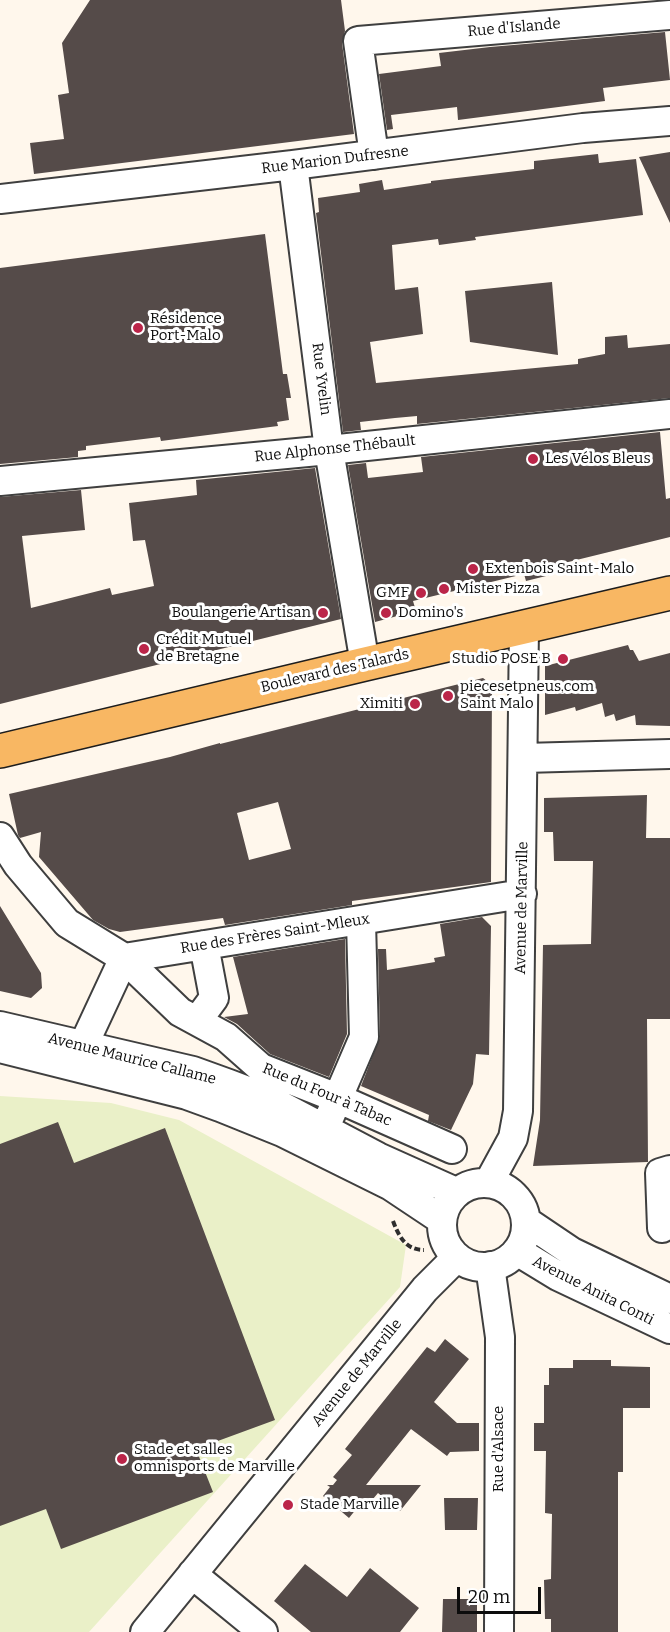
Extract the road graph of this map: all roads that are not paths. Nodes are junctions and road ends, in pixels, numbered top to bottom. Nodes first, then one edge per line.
1 (670, 15) edge
2 (670, 121) edge
3 (374, 155) junction
4 (293, 165) junction
5 (0, 200) edge
6 (670, 414) edge
7 (329, 450) junction
8 (0, 481) edge
9 (670, 593) edge
10 (524, 627) junction
11 (365, 664) junction
12 (0, 751) edge
13 (670, 754) edge
14 (524, 758) junction
15 (0, 837) edge
16 (522, 894) junction
17 (361, 921) junction
18 (204, 945) junction
19 (124, 958) junction
20 (197, 1022) junction
21 (0, 1026) edge
22 (83, 1046) junction
23 (0, 1048) edge
24 (337, 1098) junction
25 (322, 1128) junction
26 (452, 1149) dead end
27 (670, 1170) edge
28 (489, 1182) junction
29 (456, 1192) junction
30 (526, 1221) junction
31 (662, 1228) dead end
32 (448, 1240) junction
33 (517, 1251) junction
34 (490, 1266) junction
35 (670, 1299) edge
36 (670, 1329) edge
37 (192, 1574) junction
38 (145, 1632) edge
39 (262, 1632) edge
40 (499, 1632) edge

1 - 3 street, Rue d'Islande
2 - 3 street, Rue Marion Dufresne
3 - 4 street, Rue Marion Dufresne
4 - 5 street, Rue Marion Dufresne
4 - 7 street, Rue Yvelin
6 - 7 street, Rue Alphonse Thébault
7 - 8 street, Rue Alphonse Thébault
7 - 11 street, Rue Yvelin
9 - 10 main road, Boulevard des Talards
10 - 11 main road, Boulevard des Talards
10 - 14 street, Avenue de Marville
11 - 12 main road, Boulevard des Talards
13 - 14 street
14 - 16 street, Avenue de Marville
15 - 19 street, Rue du Four à Tabac
16 - 17 street, Rue des Frères Saint-Mleux
16 - 28 street, Avenue de Marville
17 - 18 street, Rue des Frères Saint-Mleux
17 - 24 street
18 - 19 street, Rue des Frères Saint-Mleux
18 - 20 street
19 - 20 street, Rue du Four à Tabac
19 - 22 street
20 - 24 street, Rue du Four à Tabac
21 - 22 street, Avenue Maurice Callame
22 - 25 street, Avenue Maurice Callame
23 - 32 street, Avenue Maurice Callame
24 - 25 street
24 - 26 street, Rue du Four à Tabac
25 - 29 street, Avenue Maurice Callame
27 - 31 street
28 - 29 street
28 - 30 street
29 - 32 street
30 - 33 street
30 - 35 street, Avenue Anita Conti
32 - 34 street
32 - 37 street, Avenue de Marville
33 - 34 street
33 - 36 street, Avenue Anita Conti
34 - 40 street, Rue d'Alsace
37 - 38 street, Avenue de Marville
37 - 39 street

